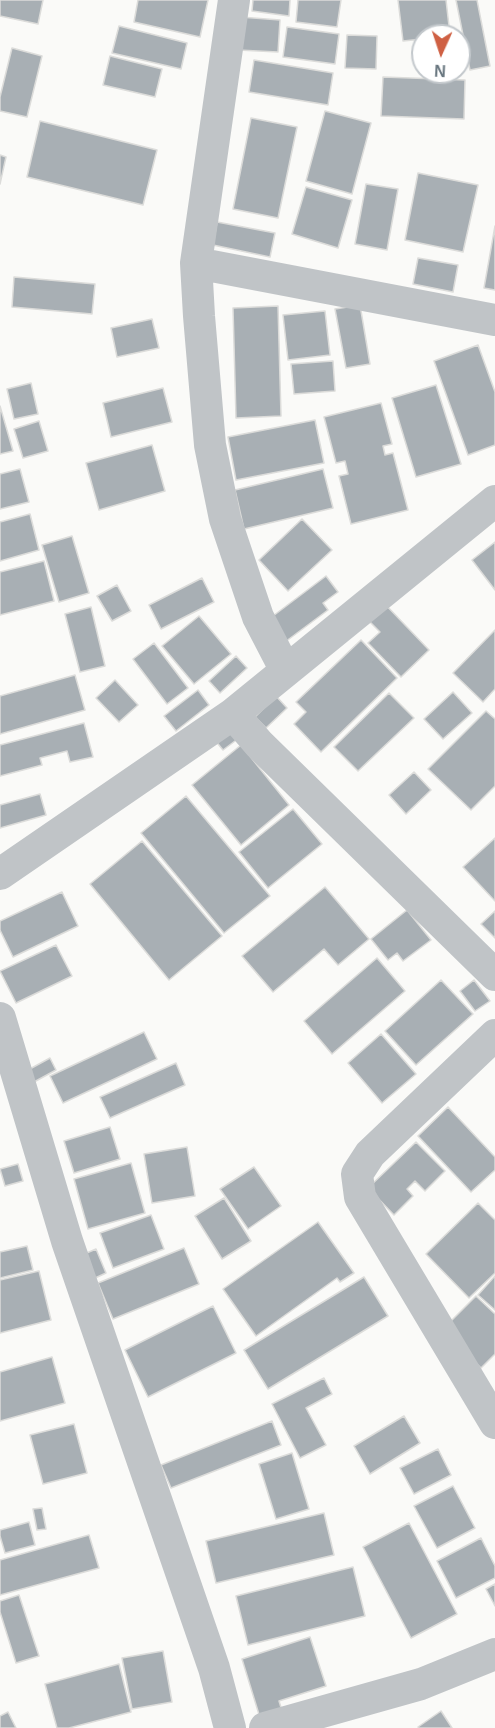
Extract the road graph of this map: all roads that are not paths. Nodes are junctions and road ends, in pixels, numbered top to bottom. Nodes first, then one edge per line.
1 (234, 0) edge
2 (196, 263) junction
3 (495, 320) edge
4 (495, 501) edge
5 (286, 671) junction
6 (232, 714) junction
7 (0, 874) edge
8 (495, 975) edge
9 (0, 1018) edge
10 (495, 1035) edge
11 (495, 1424) edge
12 (495, 1654) edge
13 (230, 1728) edge
14 (265, 1728) edge

1 - 2 street
2 - 3 street
2 - 5 street
4 - 5 street
5 - 6 street
6 - 7 street
6 - 8 street
9 - 13 street
10 - 11 street
12 - 14 street

